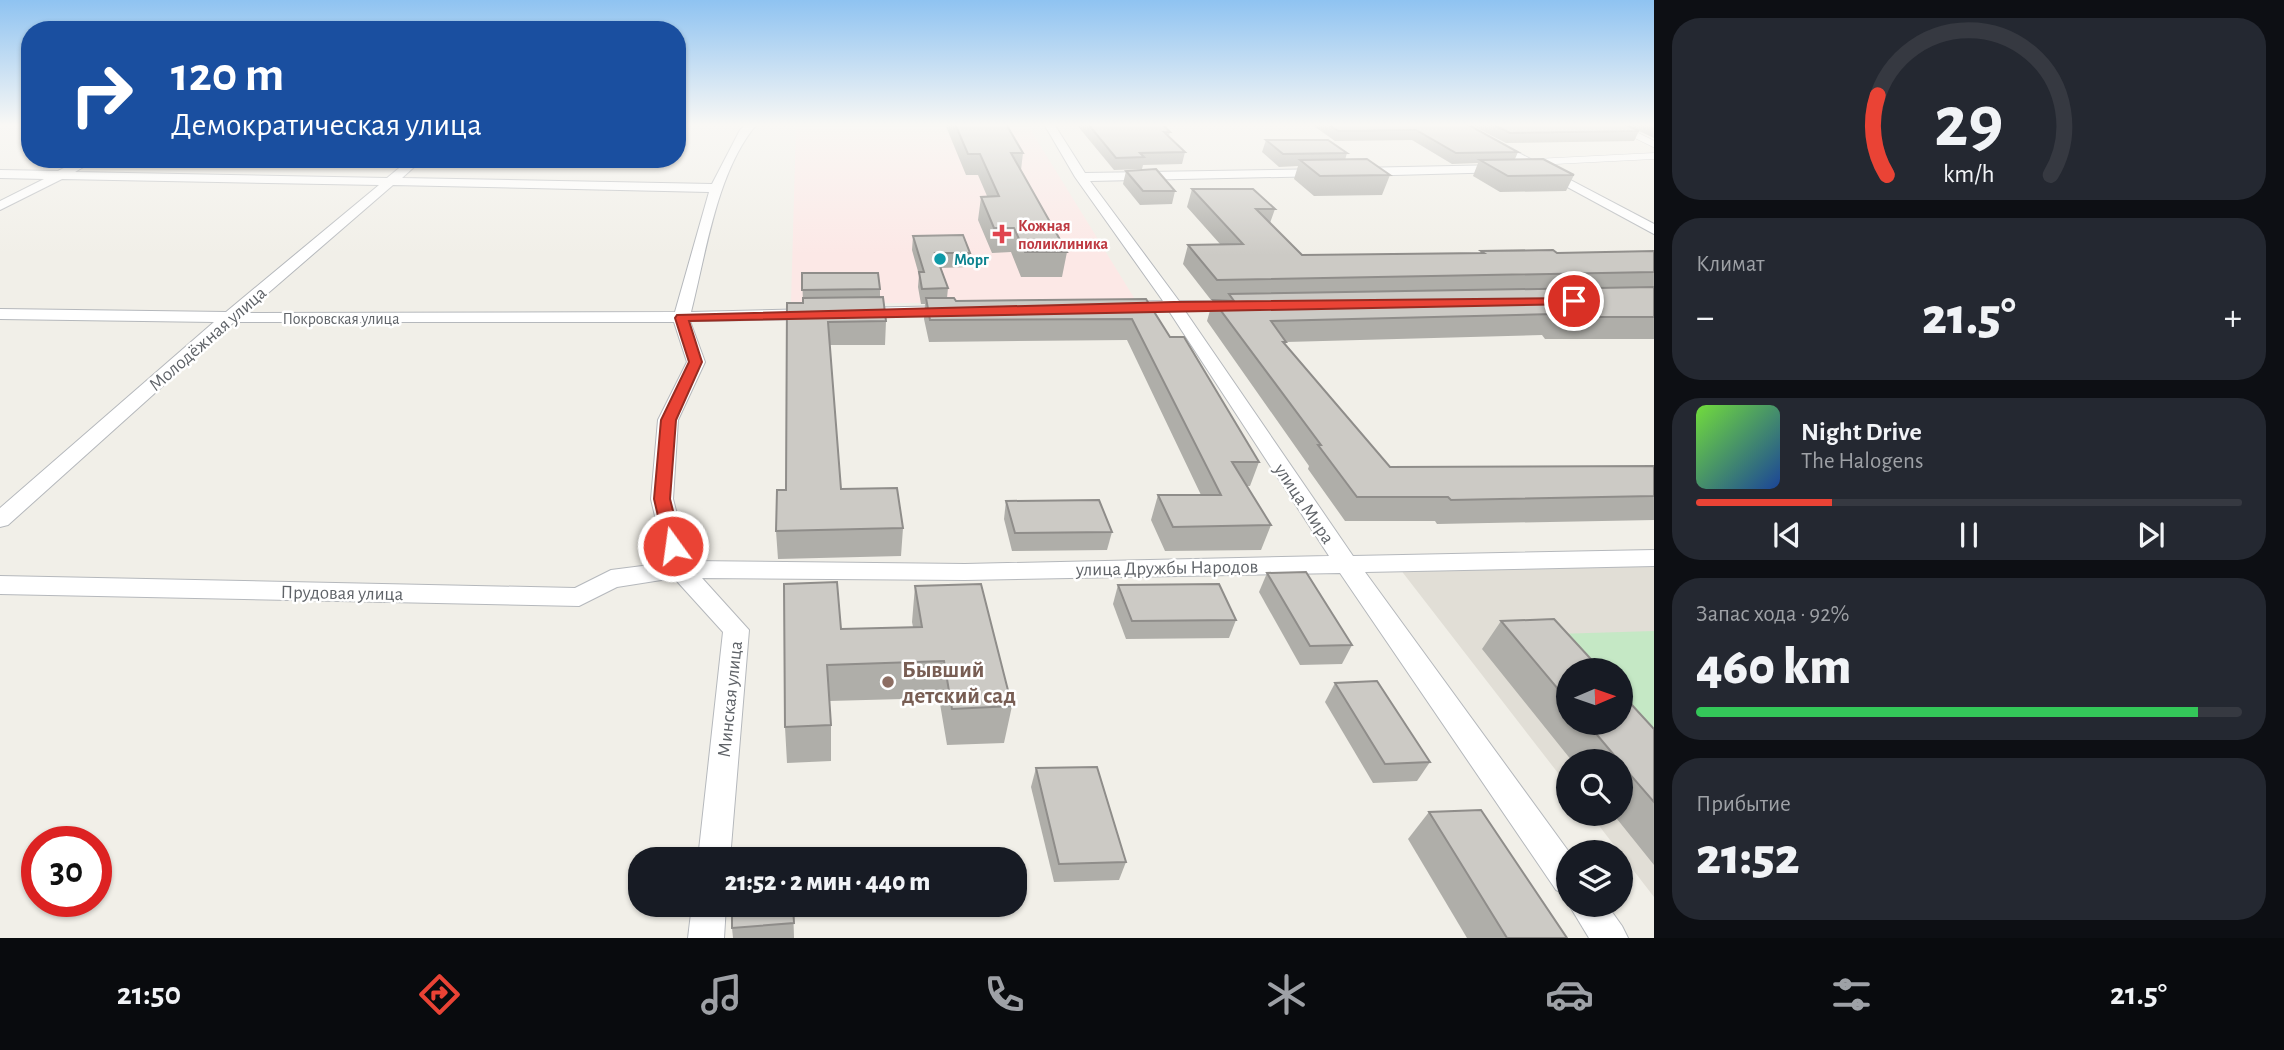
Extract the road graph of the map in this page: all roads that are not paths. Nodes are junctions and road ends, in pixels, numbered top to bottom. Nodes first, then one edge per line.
1 (75, 168) edge
2 (406, 168) edge
3 (726, 168) edge
4 (1075, 168) edge
5 (1457, 168) edge
6 (1538, 168) edge
7 (0, 174) edge
8 (64, 175) junction
9 (1081, 177) junction
10 (392, 180) junction
11 (716, 188) junction
12 (0, 206) edge
13 (1654, 230) edge
14 (1256, 305) edge
15 (1174, 306) junction
16 (1105, 308) edge
17 (968, 311) edge
18 (0, 314) edge
19 (681, 318) junction
20 (228, 319) junction
21 (0, 520) edge
22 (1654, 558) edge
23 (1346, 564) junction
24 (679, 569) junction
25 (0, 585) edge
26 (715, 847) edge
27 (1556, 862) edge
28 (708, 917) edge
29 (1595, 917) edge
30 (706, 938) edge
31 (1610, 938) edge

1 - 8 street
2 - 10 street, Молодёжная улица
3 - 11 street
4 - 9 street, улица Мира
5 - 9 street
6 - 13 street
7 - 8 street
8 - 10 street
8 - 12 street
9 - 15 street, улица Мира
10 - 11 street
10 - 20 street, Молодёжная улица
11 - 19 street
14 - 15 street
15 - 16 street
15 - 23 street, улица Мира
17 - 19 street, Покровская улица
18 - 20 street, Покровская улица
19 - 20 street, Покровская улица
19 - 24 street, Минская улица
20 - 21 street, Молодёжная улица
22 - 23 street, улица Дружбы Народов
23 - 24 street, улица Дружбы Народов
23 - 27 street, улица Мира
24 - 25 street, Прудовая улица
24 - 26 street, Минская улица
28 - 30 street
29 - 31 street

